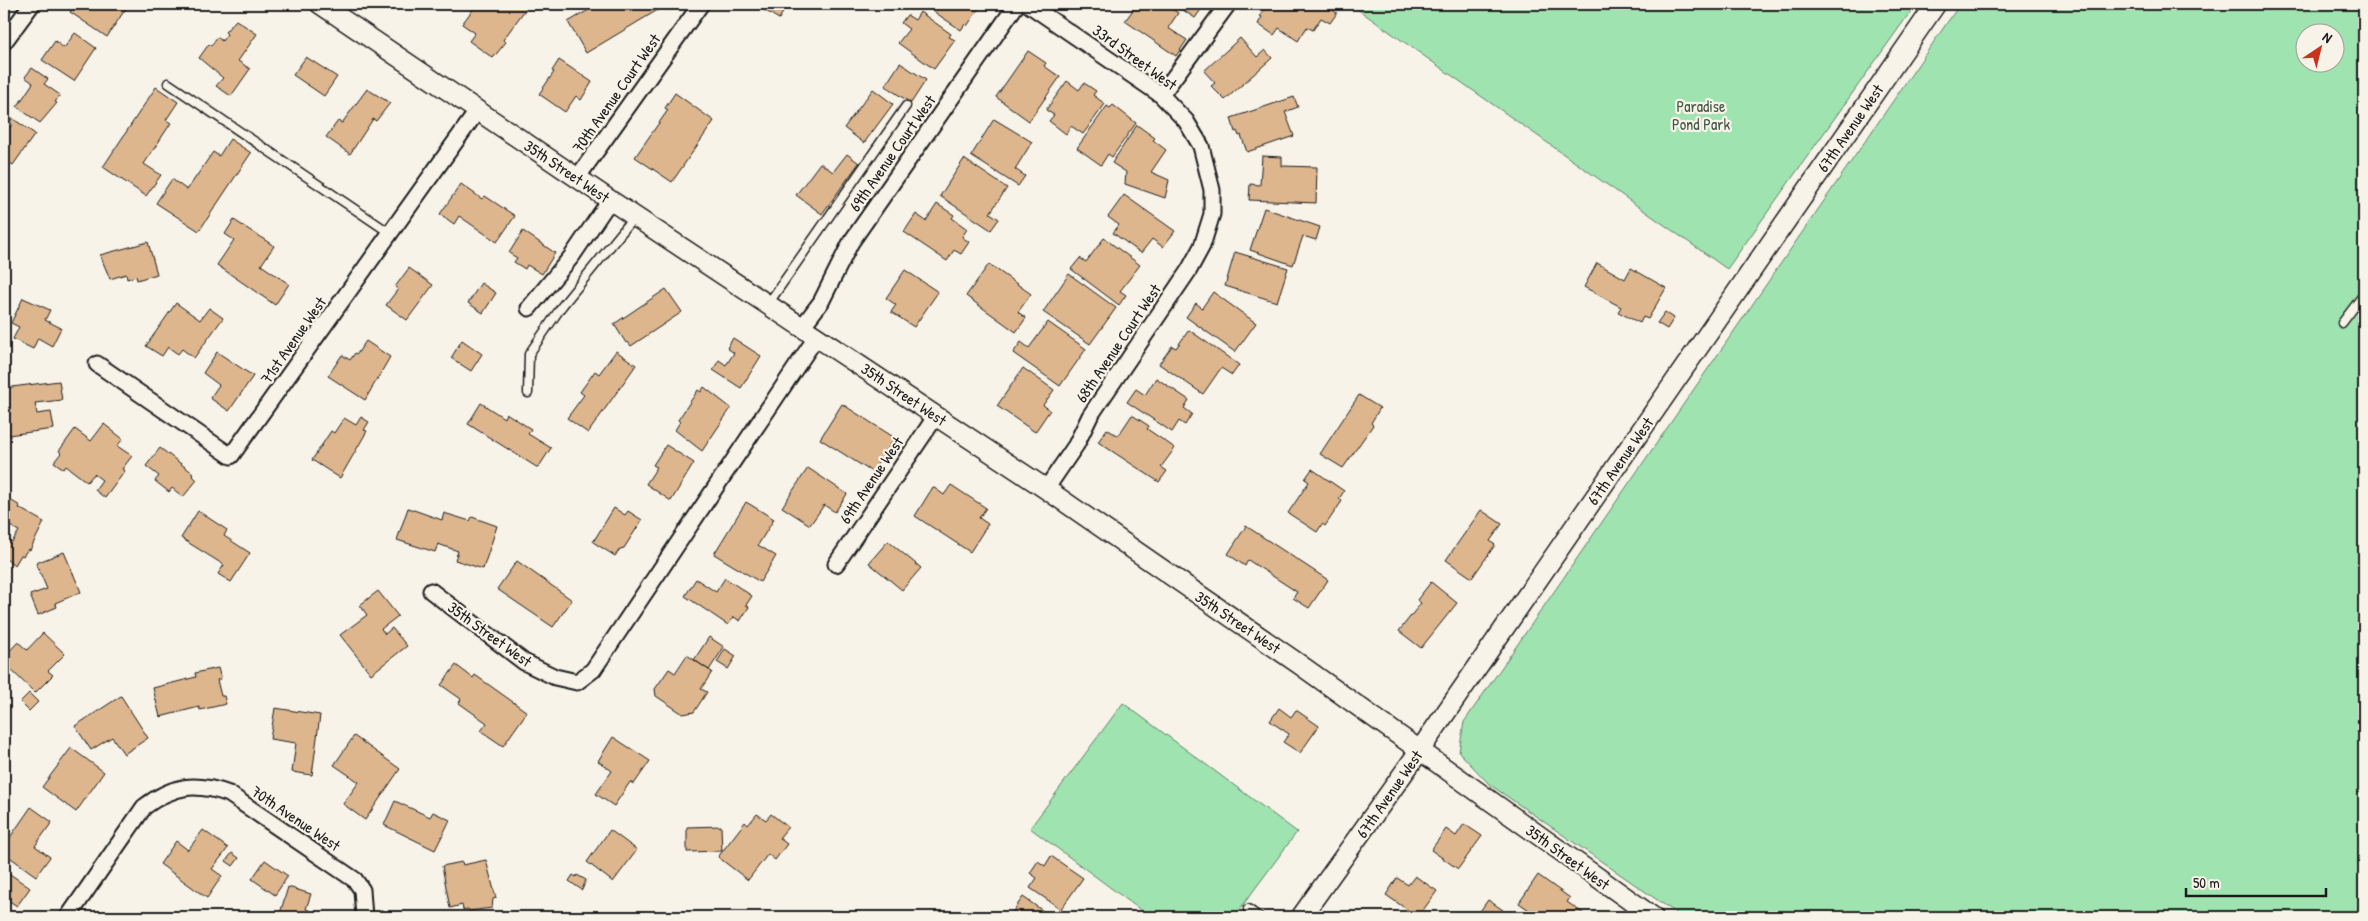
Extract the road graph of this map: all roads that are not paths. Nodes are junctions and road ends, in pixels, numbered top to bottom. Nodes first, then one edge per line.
1 (32, 4) edge
2 (320, 4) edge
3 (701, 4) edge
4 (1018, 4) edge
5 (1028, 4) edge
6 (1228, 4) edge
7 (1936, 4) edge
8 (4, 41) edge
9 (168, 83) dead end
10 (1161, 95) junction
11 (906, 106) dead end
12 (478, 110) junction
13 (578, 178) junction
14 (610, 200) junction
15 (1212, 214) joint
16 (635, 216) junction
17 (390, 233) junction
18 (2364, 294) edge
19 (768, 304) junction
20 (529, 308) dead end
21 (2342, 323) dead end
22 (810, 332) junction
23 (97, 364) dead end
24 (528, 393) dead end
25 (936, 416) junction
26 (1046, 489) junction
27 (836, 564) dead end
28 (431, 591) dead end
29 (1420, 750) junction
30 (1248, 909) dead end
31 (1648, 916) edge
32 (68, 917) edge
33 (364, 917) edge
34 (1259, 917) edge
35 (1301, 917) edge

1 - 8 street
2 - 12 street, 35th Street West
3 - 13 street, 70th Avenue Court West
4 - 22 street, 69th Avenue Court West
5 - 10 street, 33rd Street West
6 - 10 street
7 - 29 street, 67th Avenue West
9 - 17 lane
10 - 15 street, 33rd Street West
11 - 19 lane
12 - 13 street, 35th Street West
12 - 17 street, 71st Avenue West
13 - 14 street, 35th Street West
14 - 16 street, 35th Street West
14 - 20 street
15 - 26 street, 68th Avenue Court West
16 - 19 street, 35th Street West
16 - 24 lane
17 - 23 street, 71st Avenue West
18 - 21 lane
19 - 22 street, 35th Street West
22 - 25 street, 35th Street West
22 - 28 street, 35th Street West
25 - 26 street, 35th Street West
25 - 27 street, 69th Avenue West
26 - 29 street, 35th Street West
29 - 31 street, 35th Street West
29 - 35 street, 67th Avenue West
30 - 34 lane
32 - 33 street, 70th Avenue West

